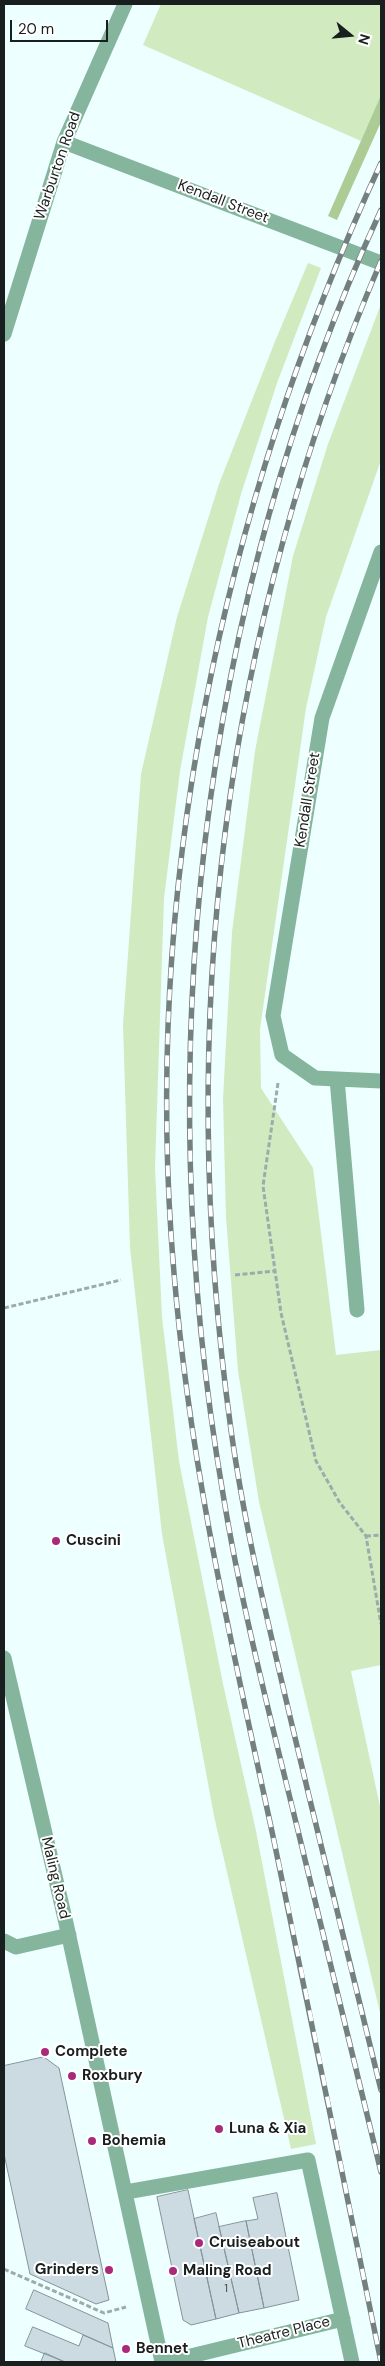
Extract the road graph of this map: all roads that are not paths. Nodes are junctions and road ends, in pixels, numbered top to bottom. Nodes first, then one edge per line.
1 (125, 4) edge
2 (64, 142) junction
3 (381, 263) edge
4 (4, 334) edge
5 (381, 552) edge
6 (336, 1079) junction
7 (381, 1081) edge
8 (357, 1310) dead end
9 (4, 1658) edge
10 (69, 1935) junction
11 (4, 1942) edge
12 (126, 2192) junction
13 (343, 2319) junction
14 (162, 2362) edge
15 (166, 2362) edge
16 (352, 2362) edge

1 - 2 street, Warburton Road
2 - 3 street, Kendall Street
2 - 4 street, Warburton Road
5 - 6 street, Kendall Street
6 - 7 street
6 - 8 street
9 - 10 street, Maling Road
10 - 11 street
10 - 12 street, Maling Road
12 - 13 street
12 - 14 street, Maling Road
13 - 15 street, Theatre Place
13 - 16 street

